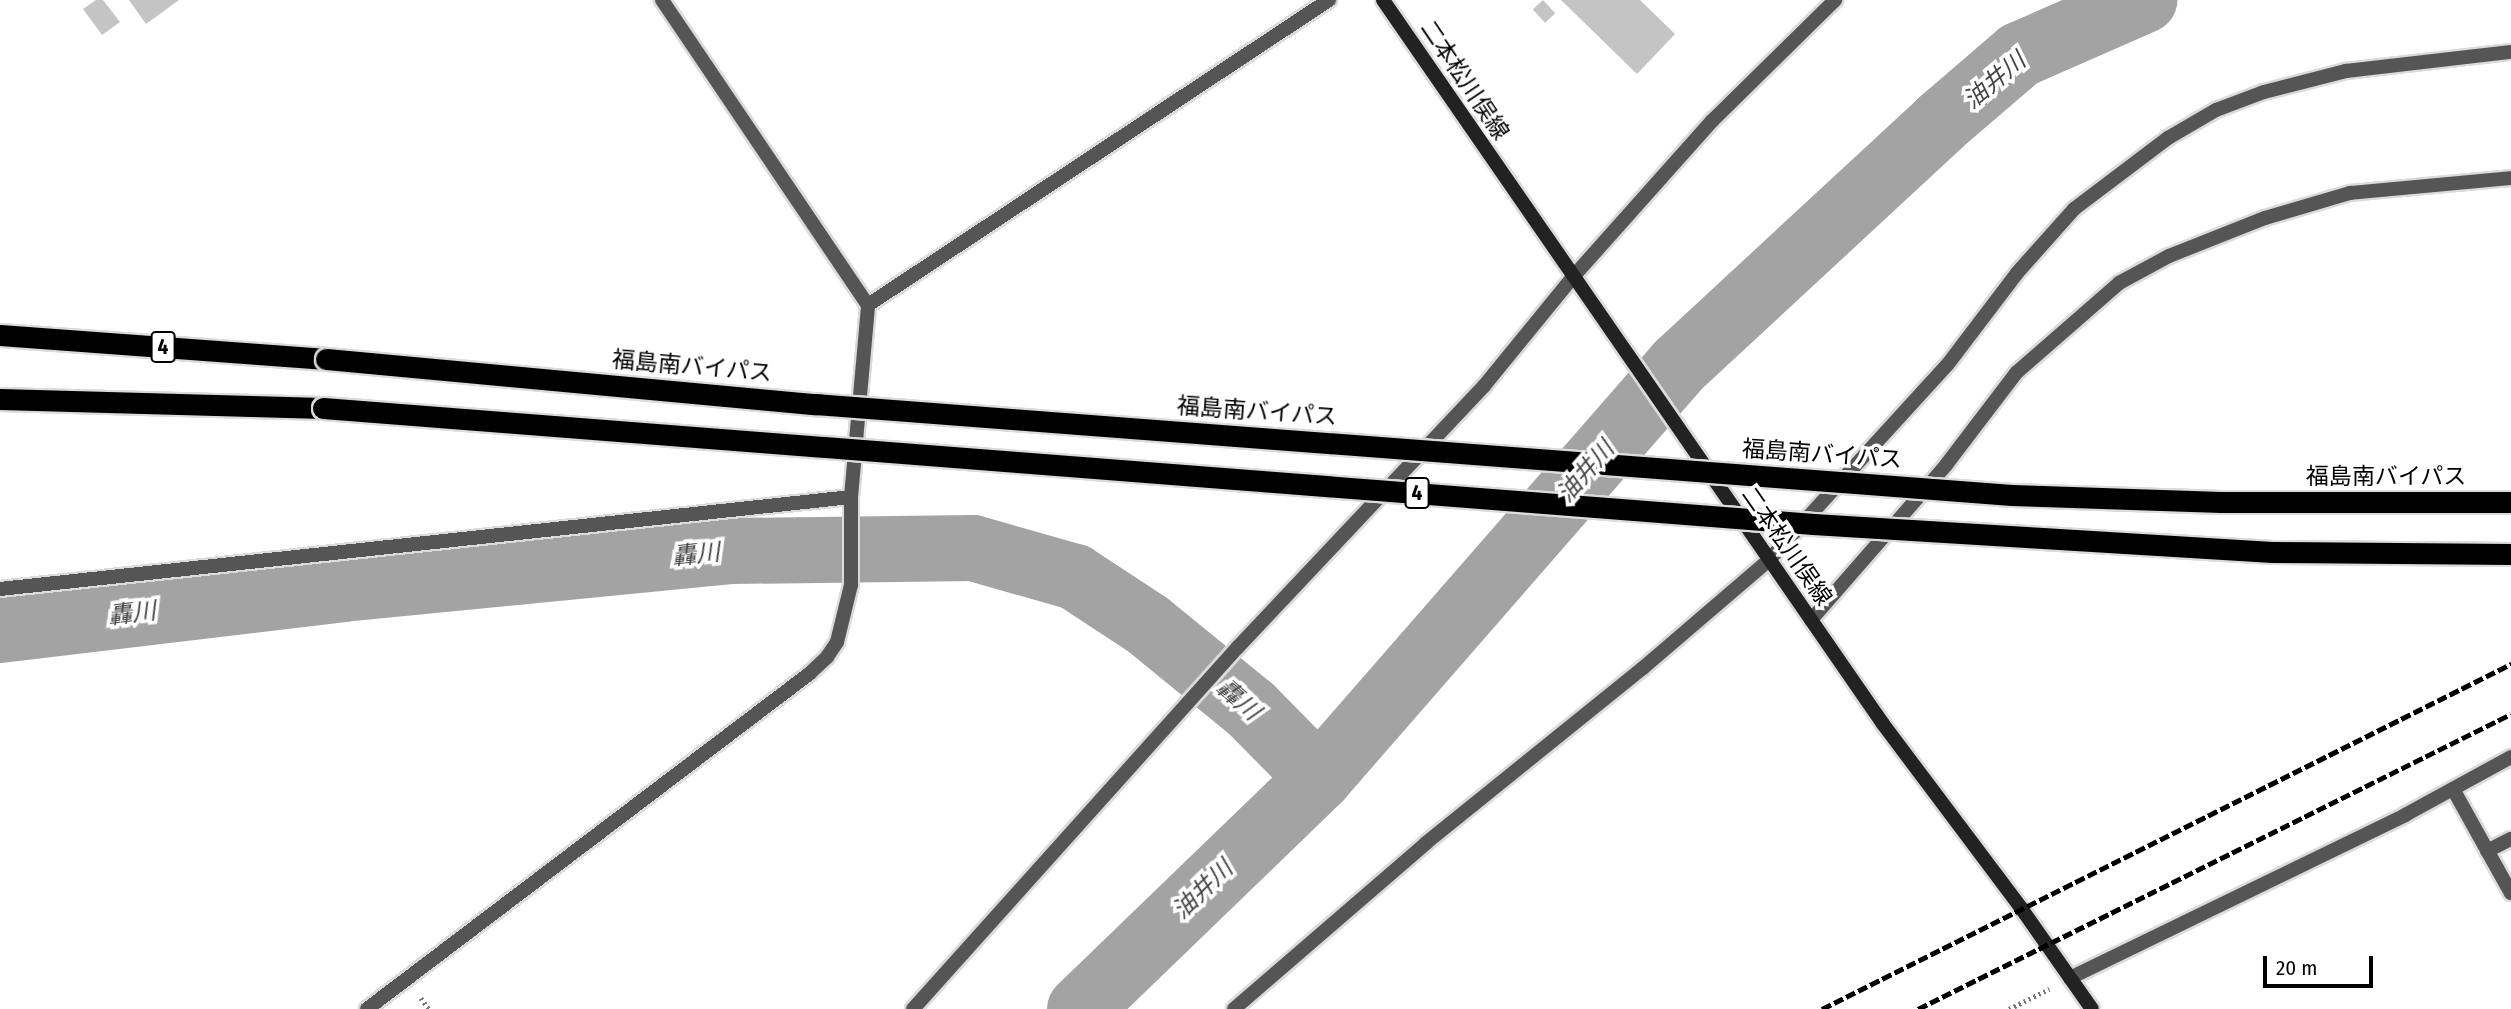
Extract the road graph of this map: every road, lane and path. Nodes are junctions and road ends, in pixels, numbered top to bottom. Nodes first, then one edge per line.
1 (662, 0) edge
2 (1329, 0) edge
3 (1383, 0) edge
4 (1835, 0) edge
5 (2511, 52) edge
6 (2511, 178) edge
7 (1572, 278) junction
8 (868, 305) junction
9 (0, 335) edge
10 (0, 399) edge
11 (850, 497) junction
12 (2511, 502) edge
13 (2511, 554) edge
14 (1769, 560) junction
15 (0, 589) edge
16 (1811, 620) junction
17 (2511, 757) edge
18 (2453, 789) junction
19 (2511, 839) edge
20 (2487, 851) junction
21 (2511, 893) edge
22 (2070, 978) junction
23 (368, 1009) edge
24 (913, 1009) edge
25 (1234, 1009) edge
26 (2009, 1009) edge
27 (2092, 1009) edge

1 - 8 street
2 - 8 street
3 - 7 main road, 二本松川俣線
4 - 7 street
5 - 14 street
6 - 16 street
7 - 14 main road, 二本松川俣線
7 - 24 street
8 - 11 street
9 - 12 highway, 福島南バイパス / 4, bridge
10 - 13 highway, 4, bridge
11 - 15 street
11 - 23 street
14 - 16 main road, 二本松川俣線
14 - 25 street
16 - 22 main road, 二本松川俣線
17 - 18 street
18 - 20 street
18 - 22 street
19 - 20 street
20 - 21 street
22 - 26 path
22 - 27 main road, 二本松川俣線

